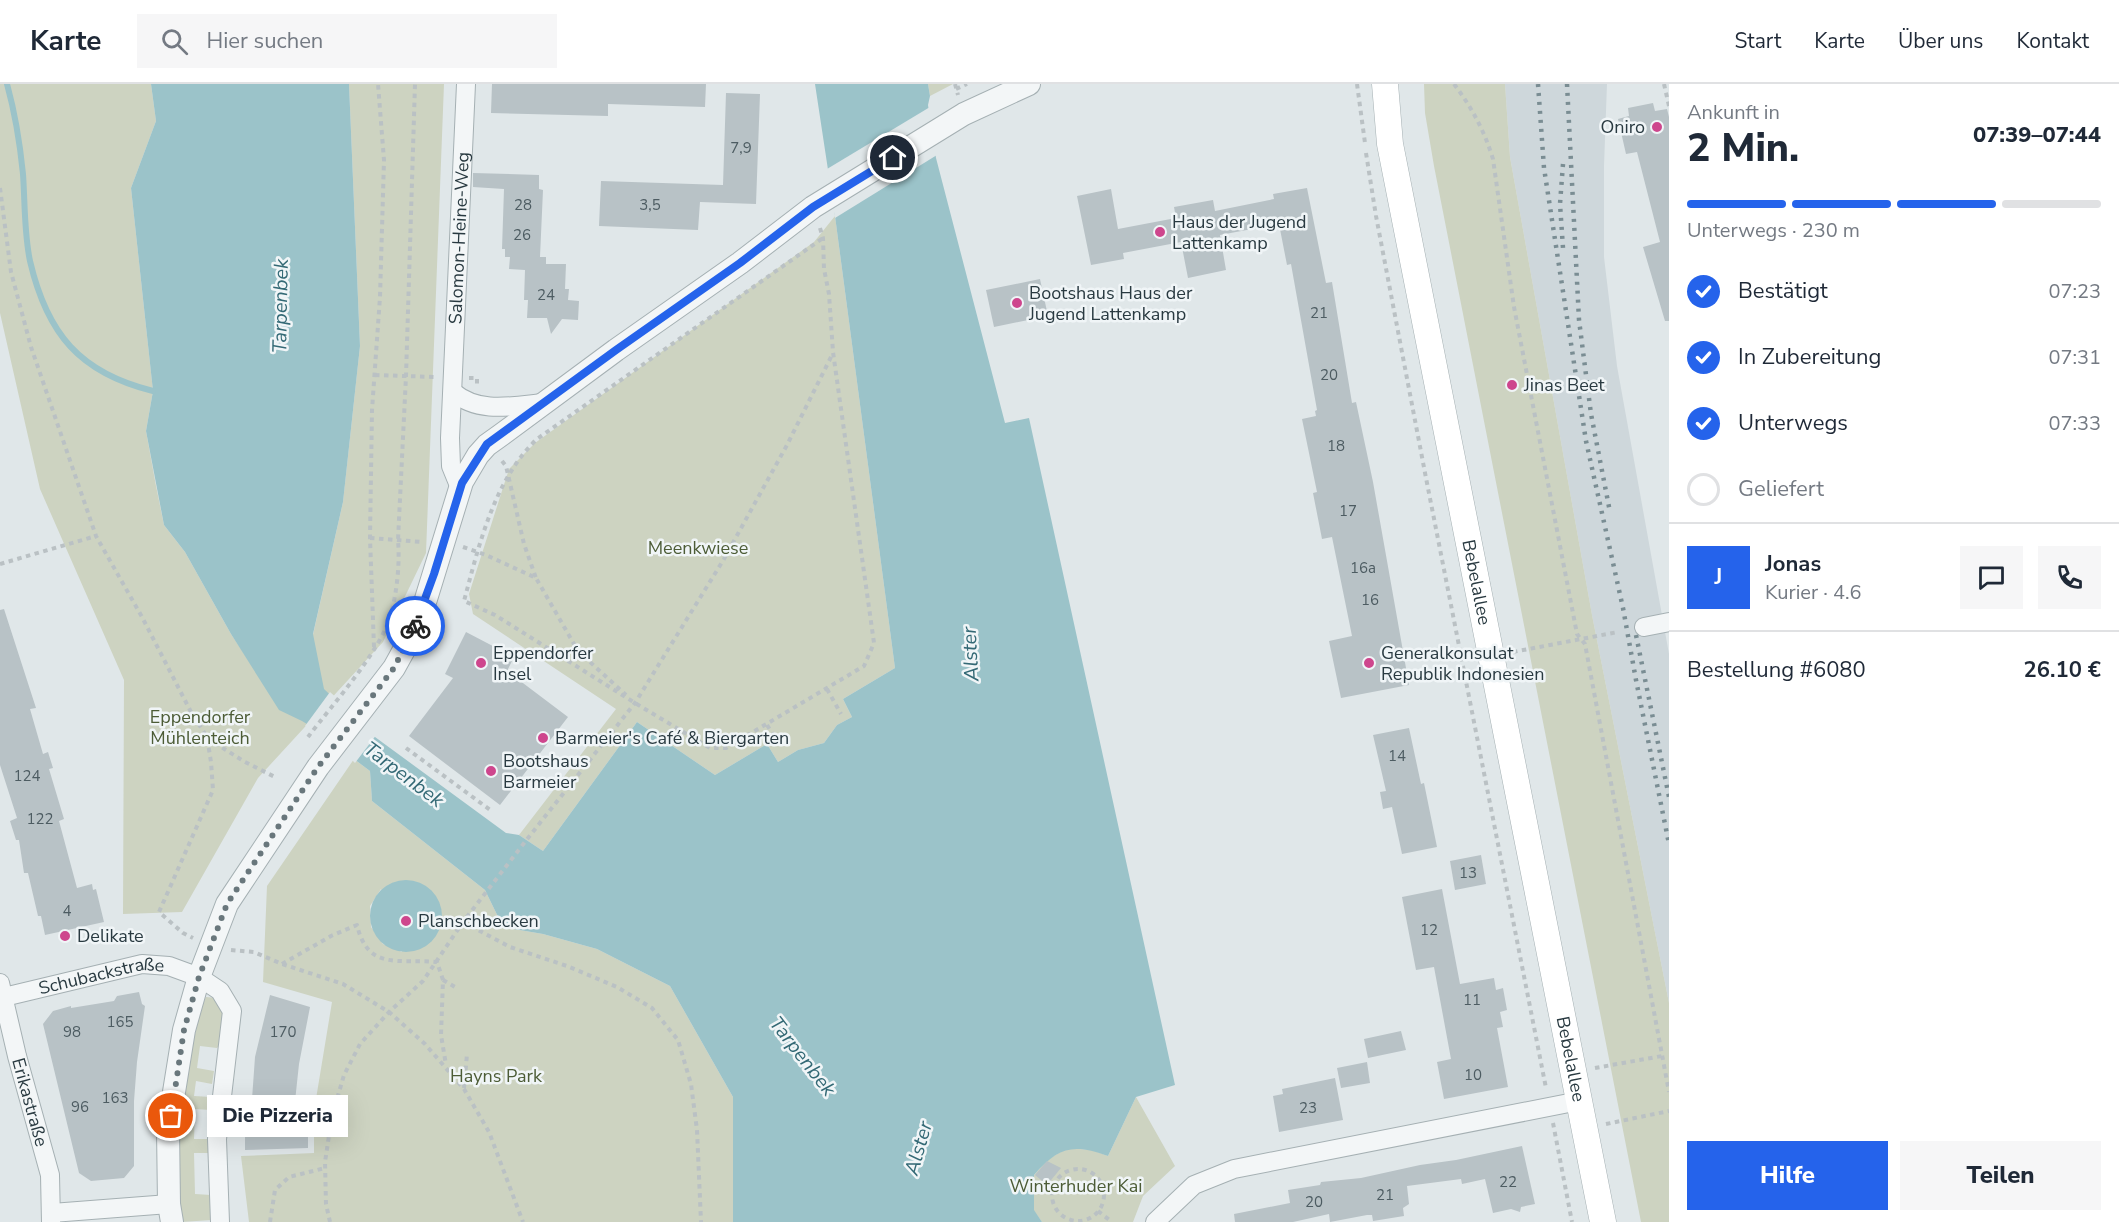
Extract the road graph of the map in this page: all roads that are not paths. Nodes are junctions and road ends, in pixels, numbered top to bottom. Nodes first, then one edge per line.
1 (466, 84) edge
2 (1029, 84) edge
3 (1385, 84) edge
4 (447, 385) junction
5 (544, 403) junction
6 (460, 488) junction
7 (1669, 622) edge
8 (1644, 627) dead end
9 (199, 977) junction
10 (2, 990) edge
11 (8, 1057) edge
12 (1579, 1101) junction
13 (170, 1213) edge
14 (52, 1217) edge
15 (220, 1222) edge
16 (1155, 1222) edge
17 (1603, 1222) edge

1 - 4 street, Salomon-Heine-Weg
2 - 5 street
3 - 12 main road, Bebelallee
4 - 5 street
4 - 6 street, Salomon-Heine-Weg
5 - 6 street
6 - 9 street
7 - 8 street
9 - 10 street, Schubackstraße
9 - 13 street
9 - 15 street, Schubackstraße
10 - 11 street, Erikastraße
11 - 14 street, Erikastraße
12 - 16 street
12 - 17 main road, Bebelallee
13 - 14 street

